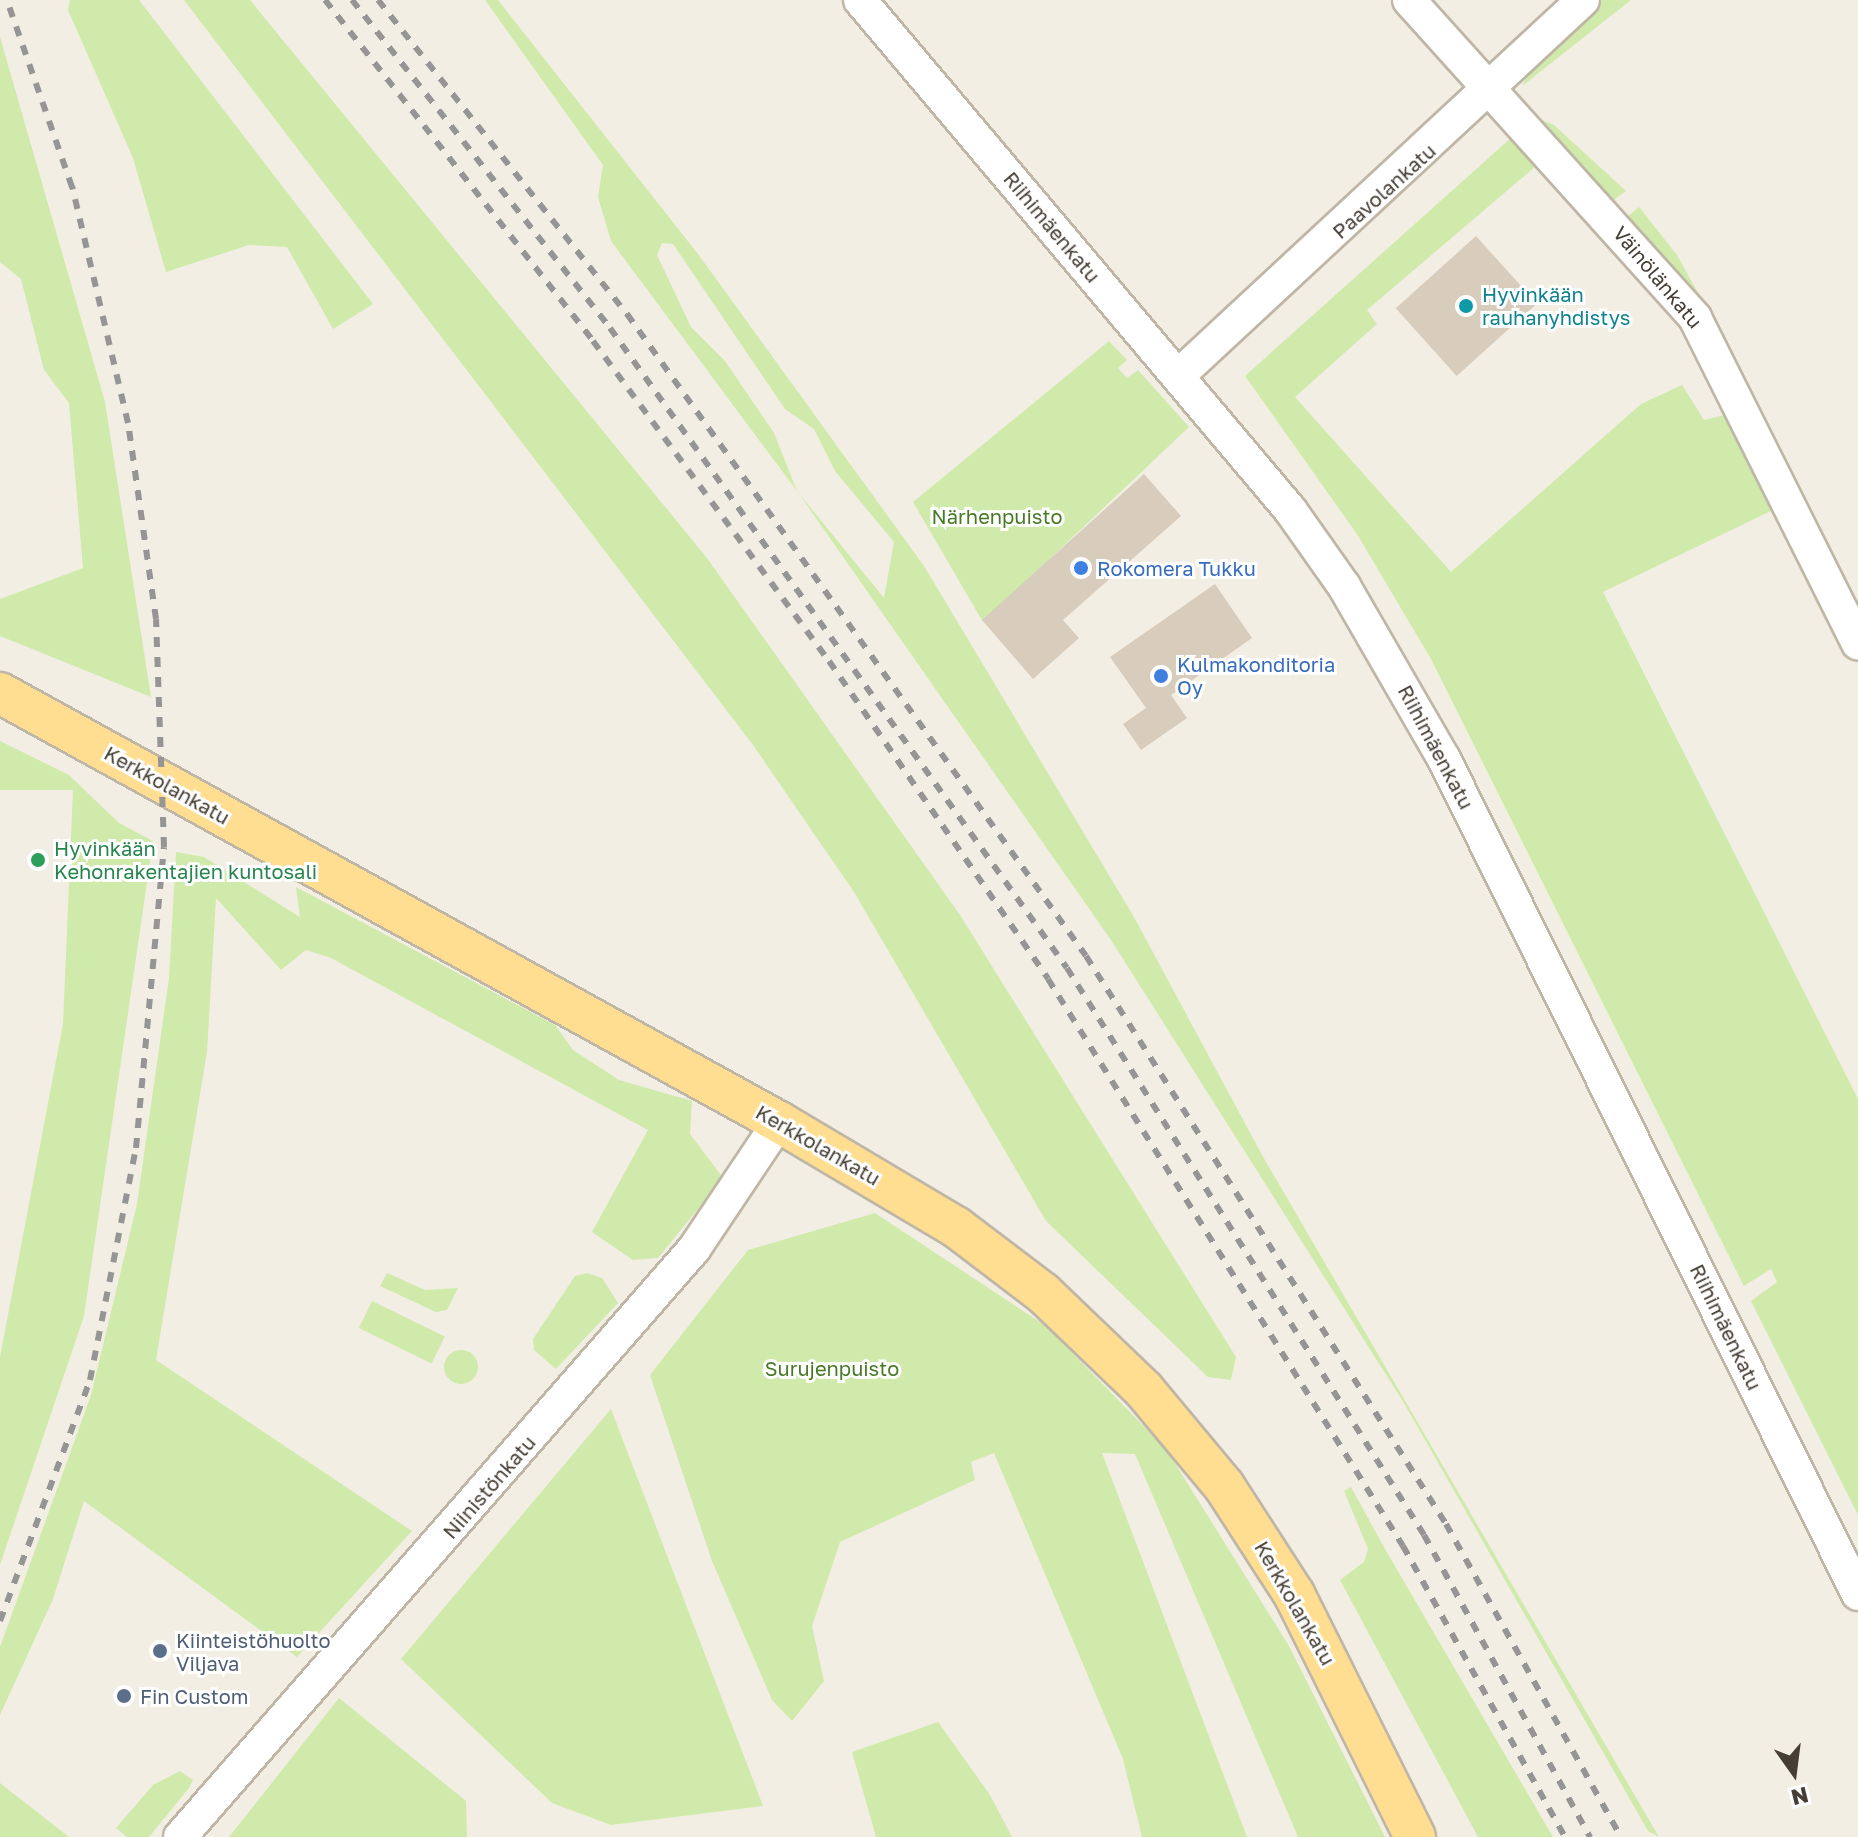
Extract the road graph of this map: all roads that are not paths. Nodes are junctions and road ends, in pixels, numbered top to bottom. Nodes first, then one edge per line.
1 (860, 0) edge
2 (1409, 0) edge
3 (1583, 0) edge
4 (1486, 89) junction
5 (1179, 375) junction
6 (1858, 644) edge
7 (0, 693) edge
8 (779, 1122) junction
9 (1858, 1594) edge
10 (180, 1837) edge
11 (1415, 1837) edge

1 - 5 street, Riihimäenkatu
2 - 4 street, Väinölänkatu
3 - 4 street, Paavolankatu
4 - 5 street, Paavolankatu
4 - 6 street, Väinölänkatu
5 - 9 street, Riihimäenkatu
7 - 8 main road, Kerkkolankatu
8 - 10 street, Niinistönkatu
8 - 11 main road, Kerkkolankatu

